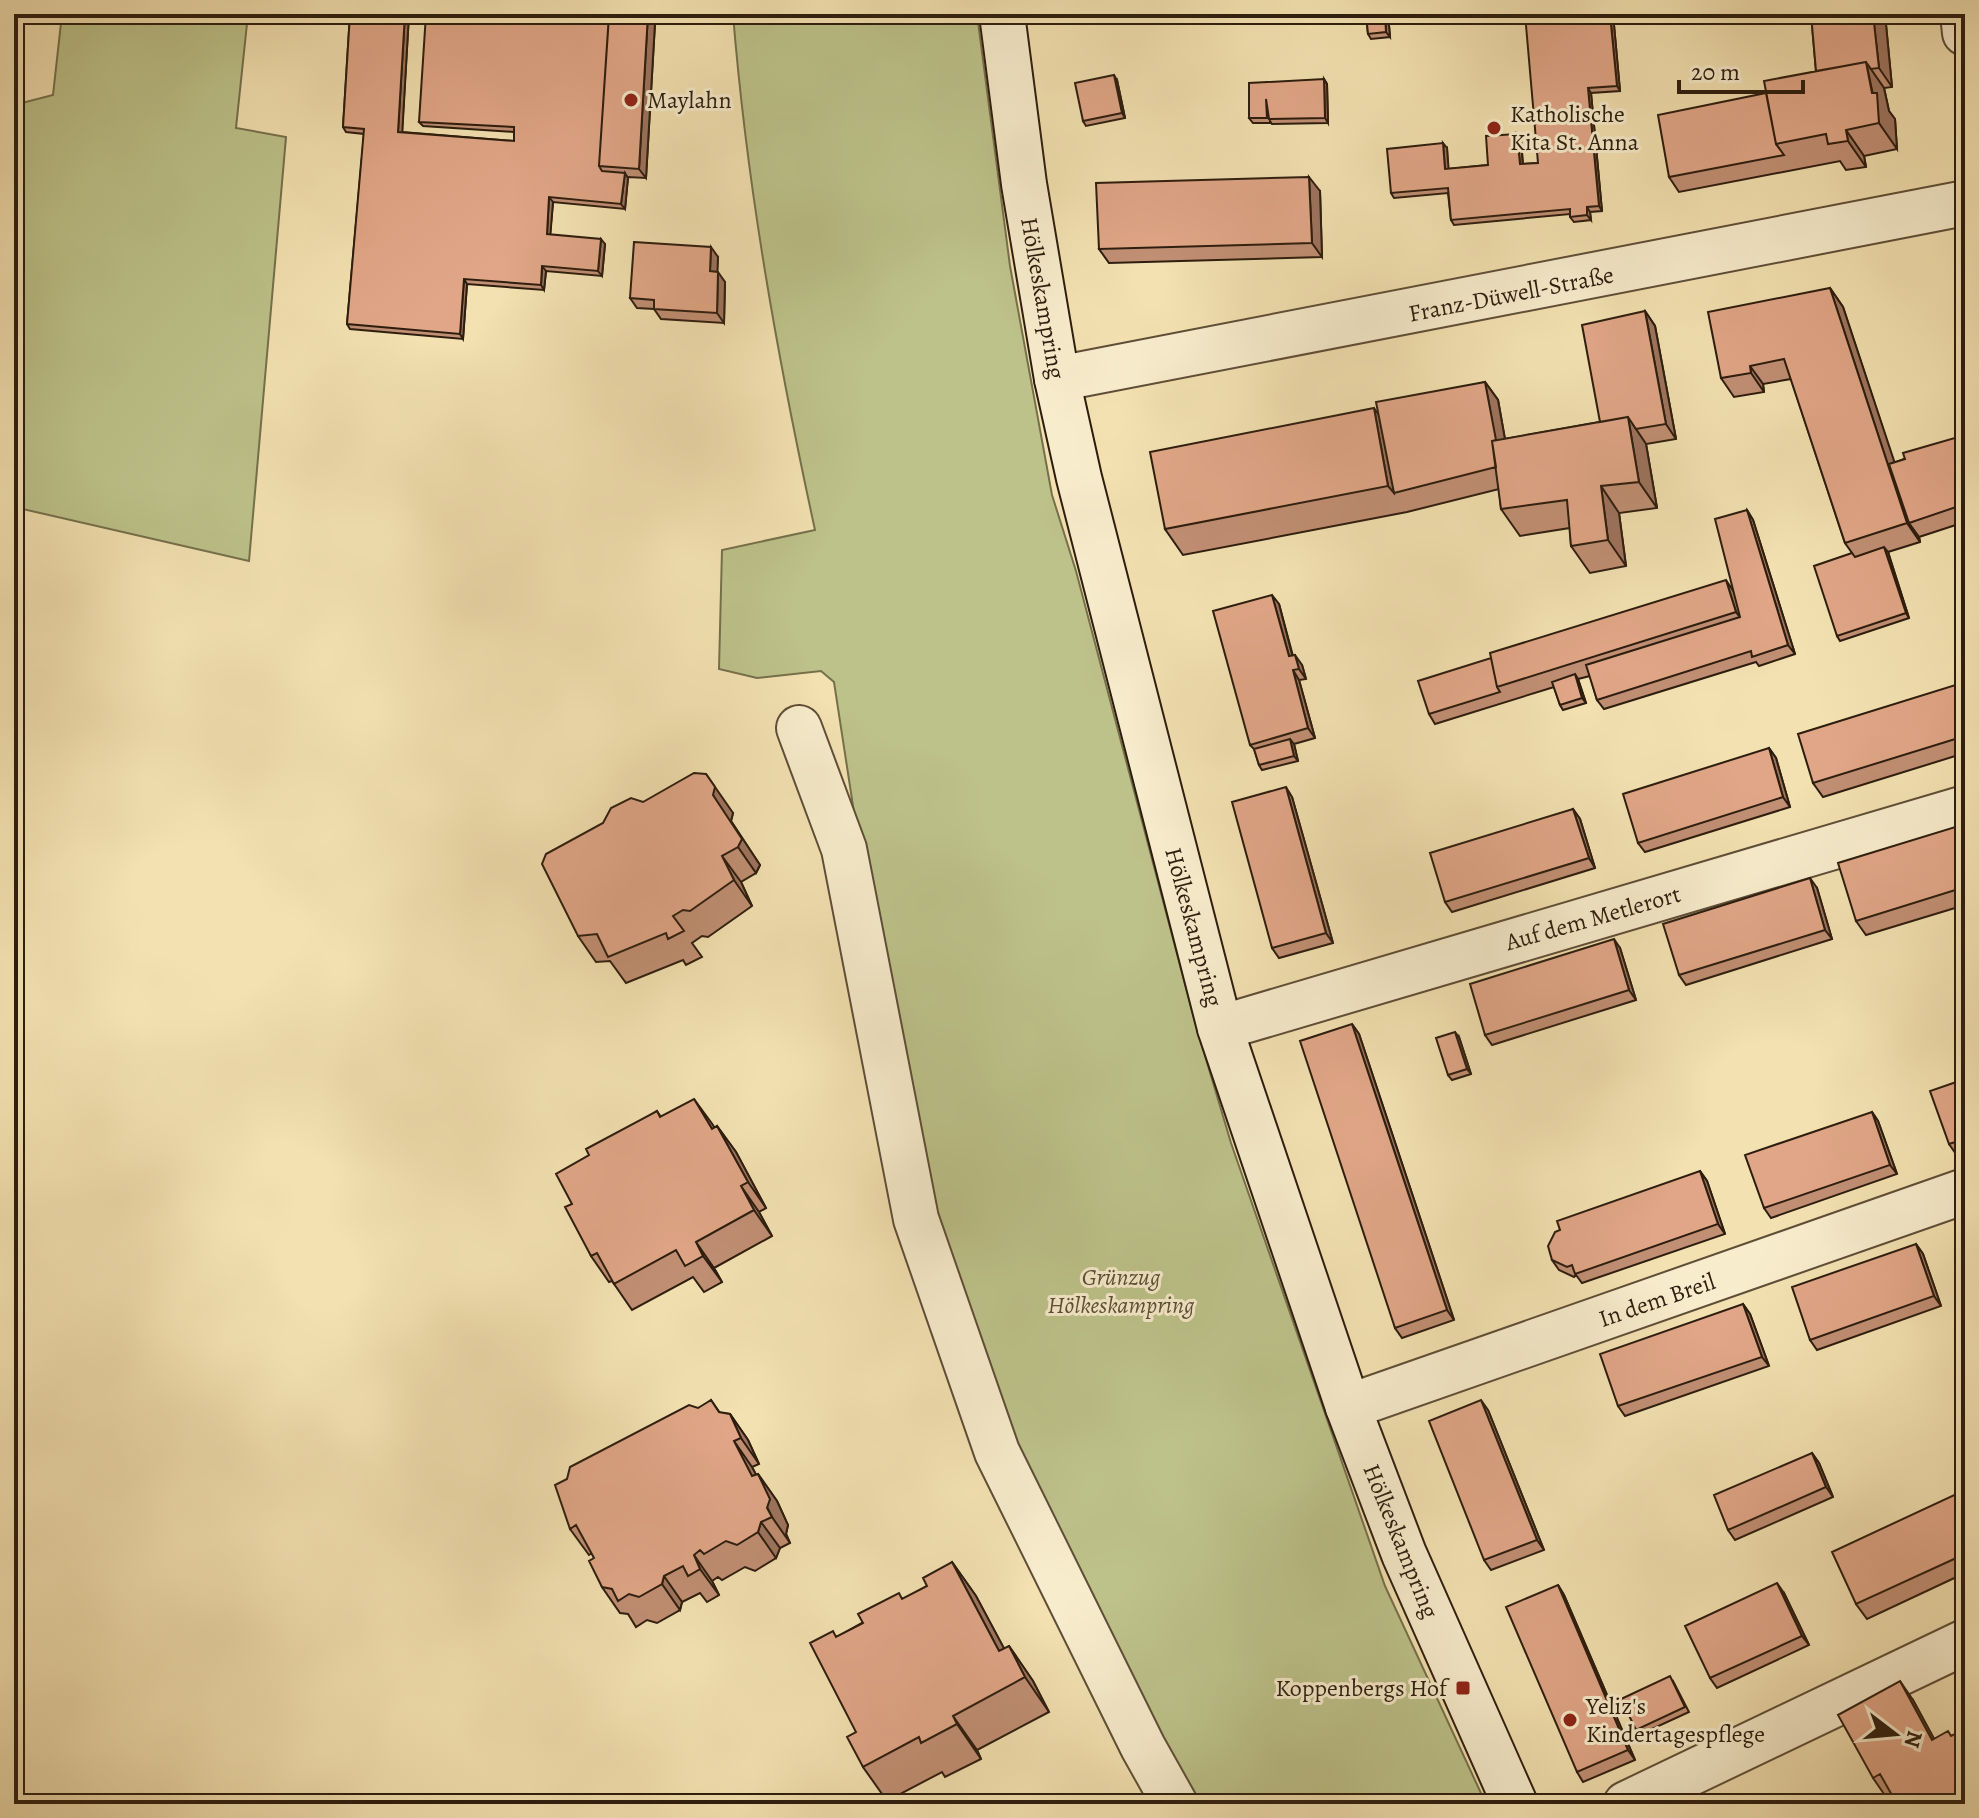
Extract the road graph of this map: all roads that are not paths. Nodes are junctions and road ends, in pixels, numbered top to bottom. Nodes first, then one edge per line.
1 (1002, 14) edge
2 (1963, 14) edge
3 (1965, 33) edge
4 (1965, 203) edge
5 (1057, 379) junction
6 (799, 728) dead end
7 (1965, 808) edge
8 (1220, 1028) junction
9 (1965, 1191) edge
10 (1348, 1407) junction
11 (1965, 1642) edge
12 (1175, 1804) edge
13 (1515, 1804) edge
14 (1626, 1804) edge

1 - 5 street, Hölkeskampring
2 - 3 street
4 - 5 street, Franz-Düwell-Straße
5 - 8 street, Hölkeskampring
6 - 12 street
7 - 8 street, Auf dem Metlerort
8 - 10 street, Hölkeskampring
9 - 10 street, In dem Breil
10 - 13 street, Hölkeskampring
11 - 14 street

